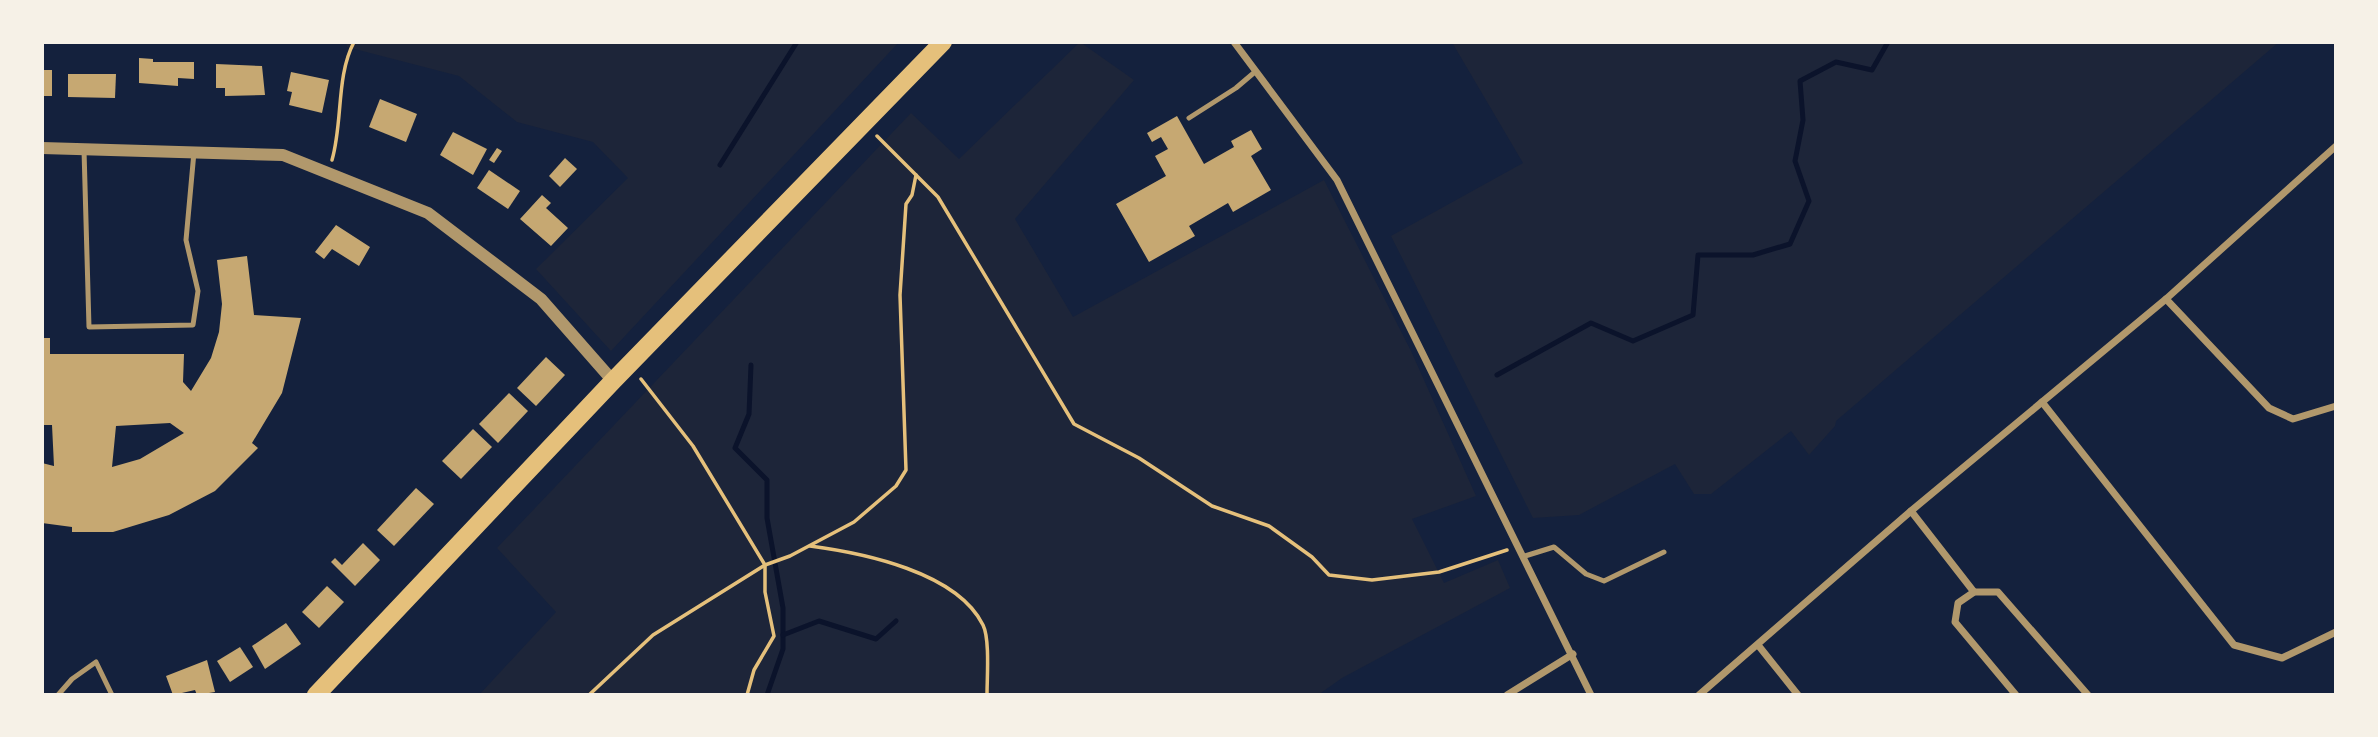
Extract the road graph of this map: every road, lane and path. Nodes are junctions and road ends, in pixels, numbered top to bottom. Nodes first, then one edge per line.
1 (354, 42) edge
2 (943, 42) edge
3 (1234, 42) edge
4 (1256, 71) junction
5 (1189, 118) dead end
6 (864, 124) junction
7 (2336, 146) edge
8 (42, 148) edge
9 (84, 149) junction
10 (194, 152) junction
11 (328, 173) junction
12 (916, 175) junction
13 (2166, 299) junction
14 (631, 364) junction
15 (613, 381) junction
16 (2042, 402) junction
17 (2336, 407) edge
18 (1911, 511) junction
19 (810, 546) junction
20 (1519, 546) junction
21 (1664, 552) dead end
22 (1525, 556) junction
23 (766, 565) junction
24 (1974, 592) junction
25 (2336, 632) edge
26 (1758, 645) junction
27 (1573, 654) junction
28 (58, 695) edge
29 (112, 695) edge
30 (316, 695) edge
31 (590, 695) edge
32 (747, 695) edge
33 (987, 695) edge
34 (1507, 695) edge
35 (1591, 695) edge
36 (1699, 695) edge
37 (1798, 695) edge
38 (2016, 695) edge
39 (2088, 695) edge

1 - 11 path
2 - 6 main road
3 - 4 street
4 - 5 lane
4 - 20 street
6 - 12 path
6 - 14 main road
7 - 13 street
8 - 9 street
9 - 10 street
9 - 10 lane
10 - 11 street
11 - 15 street
12 - 19 path
12 - 20 path
13 - 16 street
13 - 17 street
14 - 15 main road
14 - 23 path
15 - 30 main road
16 - 18 street
16 - 25 street
18 - 24 street
18 - 26 street
19 - 23 path
19 - 33 path
20 - 22 street
21 - 22 lane
22 - 27 street
23 - 31 path
23 - 32 path
24 - 38 street
24 - 39 street
26 - 36 street
26 - 37 street
27 - 34 street
27 - 35 street
28 - 29 lane

